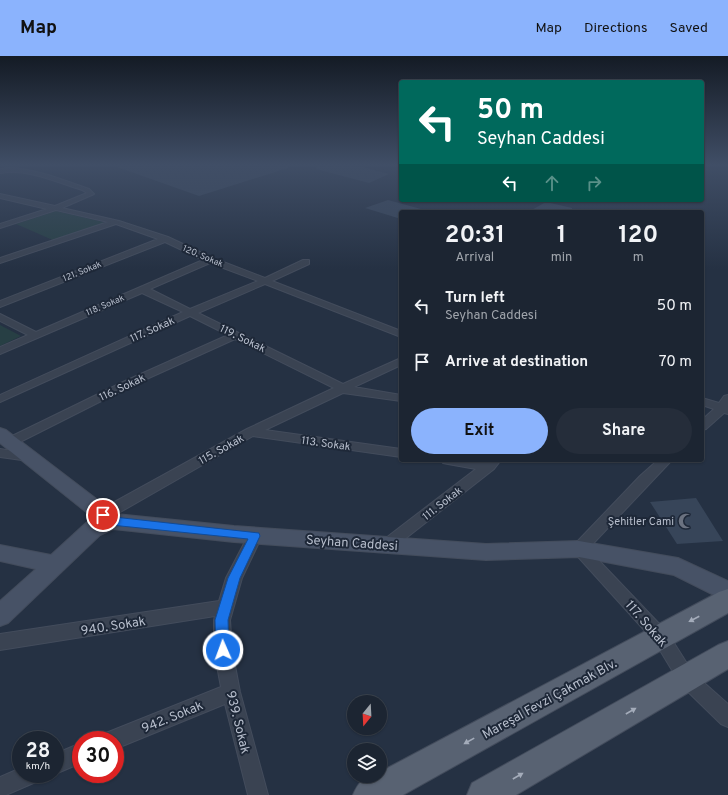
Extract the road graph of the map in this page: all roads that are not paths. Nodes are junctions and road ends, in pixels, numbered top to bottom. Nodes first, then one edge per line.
1 (16, 199) edge
2 (79, 199) edge
3 (56, 208) junction
4 (116, 222) junction
5 (0, 226) edge
6 (165, 239) junction
7 (210, 260) junction
8 (0, 261) edge
9 (306, 262) dead end
10 (266, 281) junction
11 (142, 289) junction
12 (0, 304) edge
13 (191, 312) junction
14 (0, 317) edge
15 (399, 333) edge
16 (35, 335) junction
17 (235, 335) junction
18 (0, 351) edge
19 (399, 362) edge
20 (342, 389) junction
21 (399, 398) edge
22 (0, 399) edge
23 (704, 401) edge
24 (726, 405) edge
25 (704, 424) edge
26 (251, 432) junction
27 (3, 443) edge
28 (399, 454) edge
29 (477, 462) edge
30 (664, 462) edge
31 (492, 463) edge
32 (107, 518) junction
33 (255, 536) junction
34 (387, 545) junction
35 (579, 549) junction
36 (0, 553) edge
37 (54, 564) junction
38 (728, 592) edge
39 (728, 600) edge
40 (225, 608) junction
41 (0, 616) edge
42 (661, 637) junction
43 (0, 642) edge
44 (728, 654) edge
45 (687, 679) junction
46 (231, 692) junction
47 (728, 716) edge
48 (124, 736) edge
49 (12, 782) edge
50 (0, 787) edge
51 (258, 795) edge
52 (370, 795) edge
53 (484, 795) edge

1 - 3 street, 120. Sokak
2 - 3 street
3 - 4 street, 120. Sokak
3 - 5 street
4 - 6 street, 120. Sokak
4 - 8 street
6 - 7 street, 120. Sokak
6 - 12 street, 121. Sokak
7 - 10 street, 120. Sokak
7 - 11 street, 118. Sokak
9 - 10 street, 117. Sokak
10 - 13 street, 117. Sokak
10 - 15 street, 120. Sokak
11 - 13 street, 119. Sokak
11 - 16 street, 118. Sokak
13 - 17 street, 119. Sokak
13 - 22 street, 117. Sokak
14 - 16 street
16 - 18 street, 118. Sokak
17 - 20 street, 119. Sokak
17 - 27 street, 116. Sokak
19 - 20 street, 115. Sokak
20 - 21 street
20 - 26 street, 115. Sokak
23 - 24 street
24 - 25 street
26 - 28 street, 113. Sokak
26 - 32 street, 115. Sokak
27 - 32 main road
29 - 31 street
30 - 35 street
31 - 34 street, 111. Sokak
32 - 33 main road, Seyhan Caddesi
32 - 37 main road
33 - 34 main road, Seyhan Caddesi
33 - 40 street, 939. Sokak
34 - 35 main road, Seyhan Caddesi
35 - 38 main road, Seyhan Caddesi
35 - 42 street, 117. Sokak
36 - 37 main road
37 - 41 main road
39 -> 42 main road, Mareşal Fevzi Çakmak Blv.
40 - 43 street, 940. Sokak
40 - 46 street, 939. Sokak
42 - 45 street, 117. Sokak
42 -> 52 main road, Mareşal Fevzi Çakmak Blv.
44 - 45 main road
45 - 47 street, 117. Sokak
53 -> 45 main road
46 - 48 street, 942. Sokak
46 - 51 street, 939. Sokak
49 - 50 street

